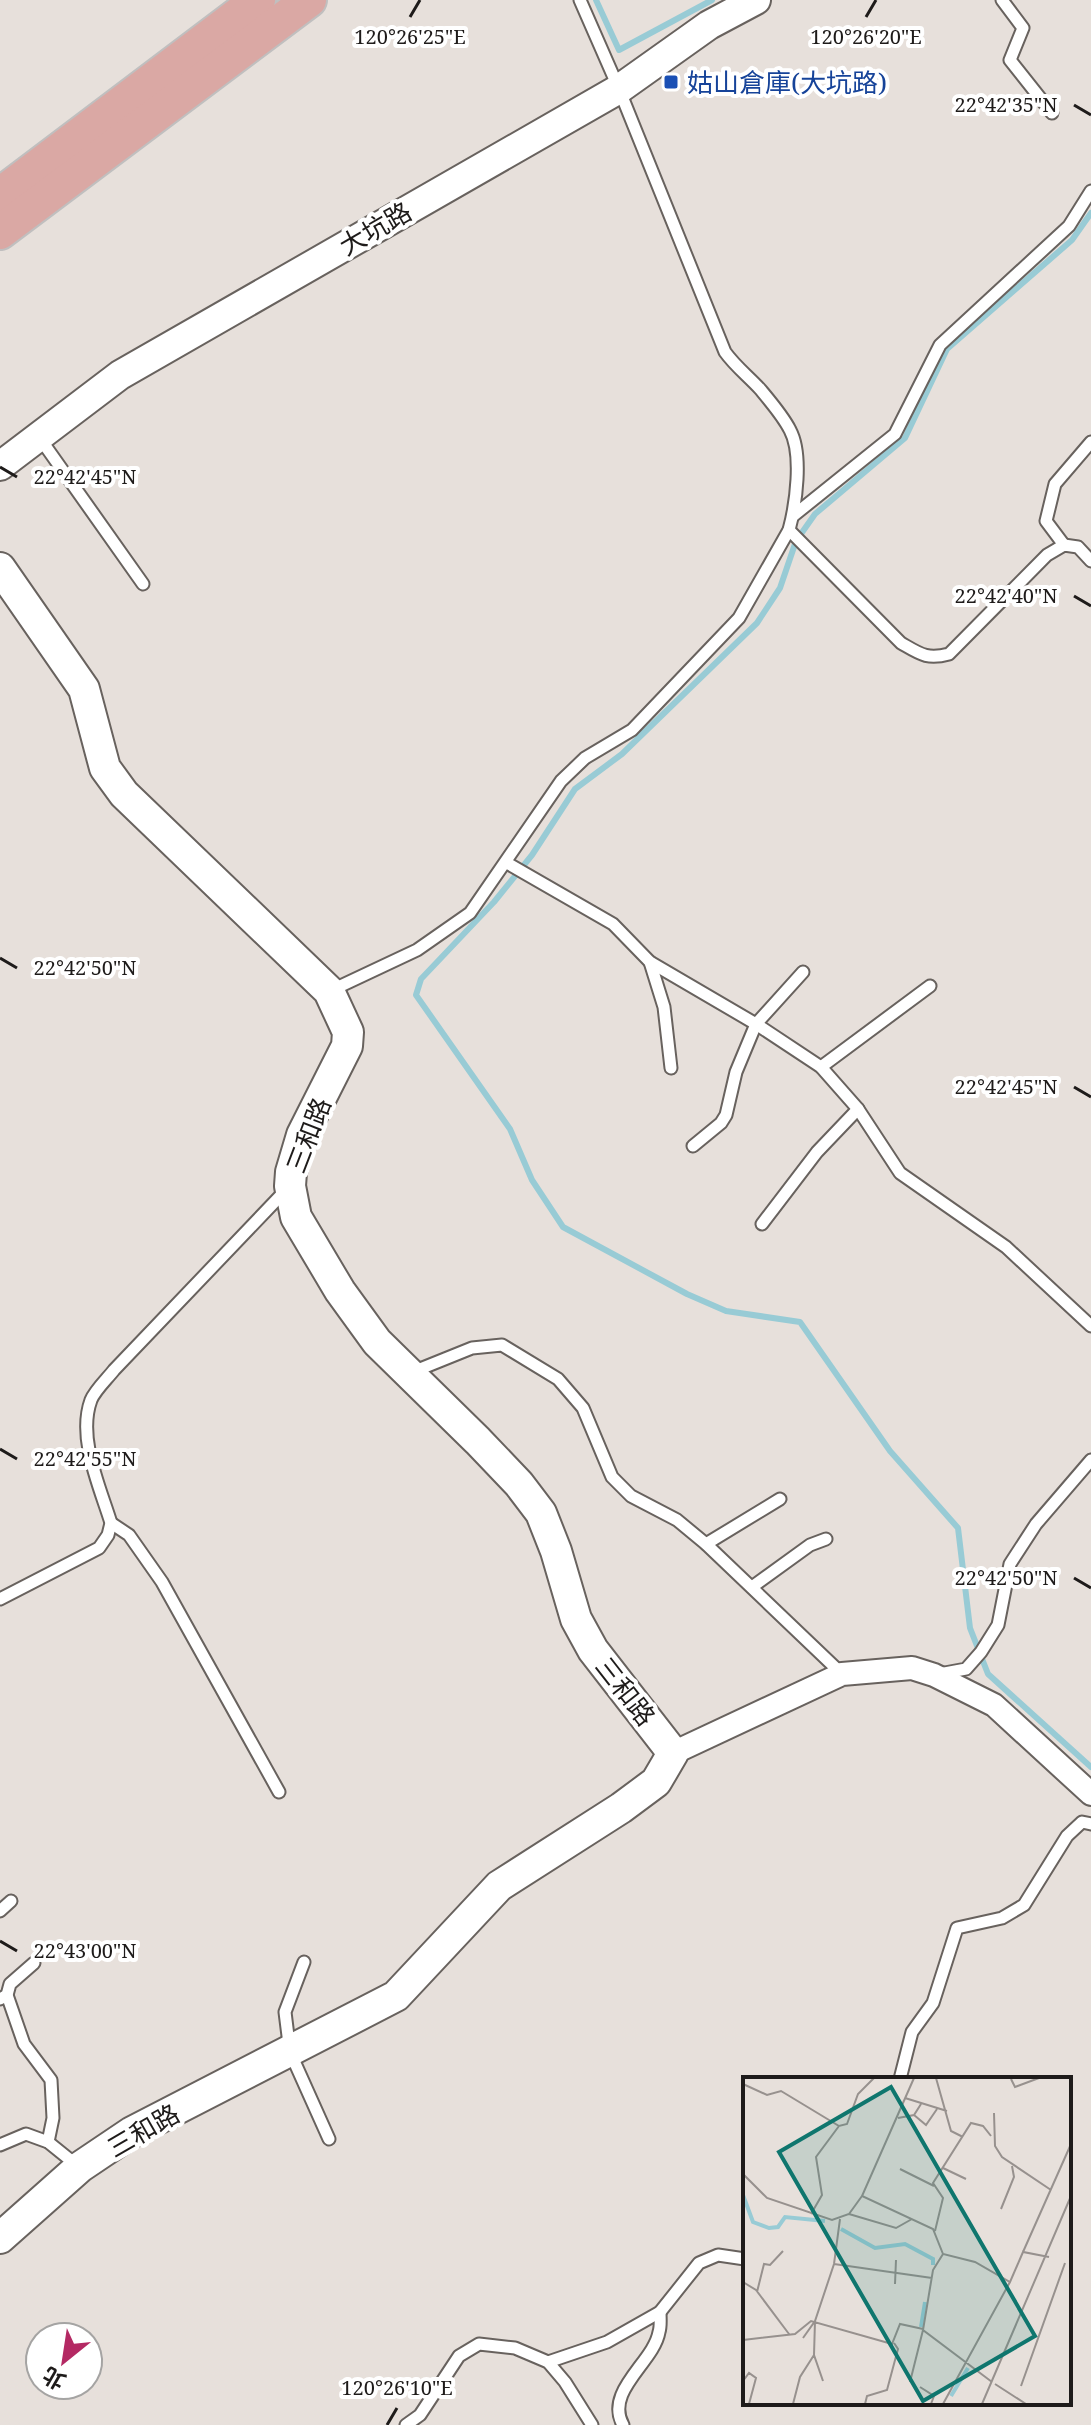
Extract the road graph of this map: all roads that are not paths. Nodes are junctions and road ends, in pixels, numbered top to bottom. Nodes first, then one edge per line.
1 (258, 0) edge
2 (309, 0) edge
3 (580, 0) edge
4 (756, 0) edge
5 (1002, 0) edge
6 (619, 89) junction
7 (1052, 113) dead end
8 (1091, 191) edge
9 (0, 195) edge
10 (0, 232) edge
11 (39, 436) junction
12 (1091, 442) edge
13 (0, 466) edge
14 (793, 516) junction
15 (789, 530) junction
16 (1064, 545) junction
17 (1091, 561) edge
18 (0, 568) edge
19 (143, 584) dead end
20 (507, 863) junction
21 (650, 962) junction
22 (803, 972) dead end
23 (930, 986) dead end
24 (329, 991) junction
25 (756, 1024) junction
26 (821, 1067) junction
27 (671, 1068) dead end
28 (858, 1109) junction
29 (693, 1146) dead end
30 (290, 1186) junction
31 (762, 1224) dead end
32 (1091, 1326) edge
33 (410, 1374) junction
34 (1091, 1460) edge
35 (780, 1499) dead end
36 (111, 1523) junction
37 (826, 1539) dead end
38 (706, 1544) junction
39 (752, 1587) junction
40 (0, 1599) edge
41 (842, 1674) junction
42 (934, 1675) junction
43 (673, 1753) junction
44 (279, 1792) dead end
45 (1091, 1794) edge
46 (1091, 1824) edge
47 (11, 1901) dead end
48 (0, 1911) edge
49 (304, 1962) dead end
50 (34, 1963) dead end
51 (4, 1997) edge
52 (290, 2052) junction
53 (901, 2077) edge
54 (329, 2139) dead end
55 (48, 2142) junction
56 (0, 2145) edge
57 (80, 2167) junction
58 (0, 2238) edge
59 (743, 2259) edge
60 (660, 2312) junction
61 (548, 2362) junction
62 (406, 2425) edge
63 (592, 2425) edge
64 (623, 2425) edge

1 - 9 main road
2 - 10 main road
3 - 6 lane
4 - 6 street, 大坑路
5 - 7 lane
6 - 11 street, 大坑路
6 - 14 lane
8 - 14 lane
11 - 13 street, 大坑路
11 - 19 lane
12 - 16 lane
14 - 15 lane
15 - 16 lane
15 - 20 lane
16 - 17 lane
18 - 24 main road, 三和路
20 - 21 lane
20 - 24 lane
21 - 25 lane
21 - 27 lane
22 - 25 lane
23 - 26 lane
24 - 30 main road, 三和路
25 - 26 lane
25 - 29 lane
26 - 28 lane
28 - 31 lane
28 - 32 lane
30 - 33 main road, 三和路
30 - 36 lane
33 - 38 lane
33 - 43 main road, 三和路
34 - 42 lane
35 - 38 lane
36 - 40 lane
36 - 44 lane
37 - 39 lane
38 - 39 lane
39 - 41 lane
41 - 42 street, 三和路
41 - 43 street, 三和路
42 - 45 street, 三和路
43 - 52 main road, 三和路
46 - 53 lane
47 - 48 lane
49 - 52 lane
50 - 51 lane
51 - 55 lane
52 - 54 lane
52 - 57 main road, 三和路
55 - 56 lane
55 - 57 lane
57 - 58 main road, 三和路
59 - 60 lane
60 - 61 lane
60 - 64 lane
61 - 62 lane
61 - 63 lane

